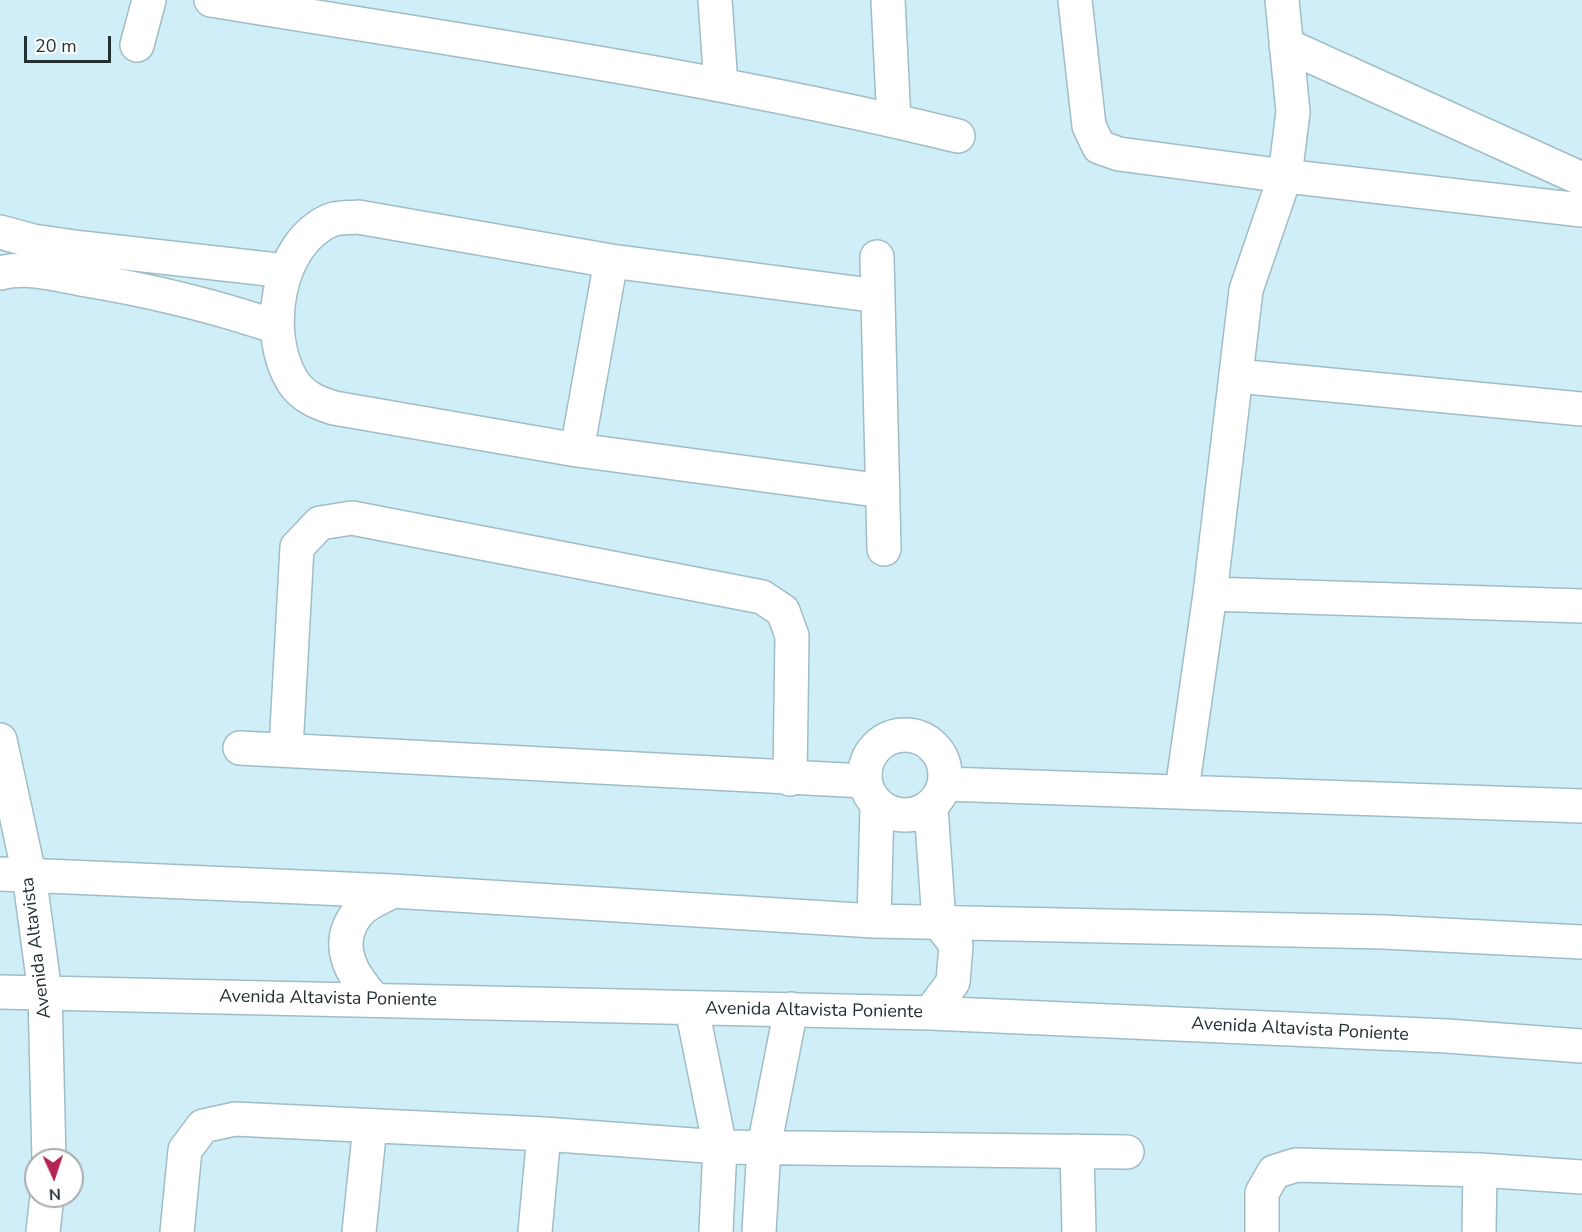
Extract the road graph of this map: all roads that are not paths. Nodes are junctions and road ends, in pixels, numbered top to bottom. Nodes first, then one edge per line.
1 (149, 0) edge
2 (211, 0) edge
3 (715, 0) edge
4 (888, 0) edge
5 (1075, 0) edge
6 (1282, 0) edge
7 (137, 45) dead end
8 (1286, 45) junction
9 (721, 85) junction
10 (894, 121) junction
11 (958, 136) dead end
12 (1285, 176) junction
13 (1582, 179) edge
14 (1582, 210) edge
15 (0, 232) edge
16 (877, 256) dead end
17 (611, 261) junction
18 (189, 262) junction
19 (131, 270) junction
20 (286, 272) junction
21 (0, 273) edge
22 (878, 296) junction
23 (182, 298) junction
24 (276, 327) junction
25 (1237, 376) junction
26 (1582, 409) edge
27 (577, 450) junction
28 (882, 491) junction
29 (884, 549) dead end
30 (1210, 594) junction
31 (1582, 606) edge
32 (0, 740) edge
33 (240, 748) dead end
34 (286, 749) junction
35 (790, 778) junction
36 (1182, 790) junction
37 (871, 794) junction
38 (939, 796) junction
39 (1582, 806) edge
40 (14, 874) edge
41 (392, 891) junction
42 (874, 921) junction
43 (939, 922) junction
44 (1582, 942) edge
45 (0, 992) edge
46 (45, 993) junction
47 (375, 1000) junction
48 (693, 1009) junction
49 (791, 1010) junction
50 (930, 1013) junction
51 (1582, 1046) edge
52 (370, 1126) junction
53 (543, 1134) junction
54 (764, 1147) junction
55 (49, 1148) edge
56 (720, 1148) junction
57 (1077, 1151) junction
58 (1127, 1152) dead end
59 (1480, 1170) junction
60 (1582, 1177) edge
61 (45, 1208) edge
62 (43, 1232) edge
63 (177, 1232) edge
64 (359, 1232) edge
65 (535, 1232) edge
66 (716, 1232) edge
67 (759, 1232) edge
68 (1079, 1232) edge
69 (1262, 1232) edge
70 (1479, 1232) edge

1 - 7 street
2 - 9 street
3 - 9 street
4 - 10 street
5 - 12 street
6 - 8 street
8 - 12 street
8 - 13 street
9 - 10 street
10 - 11 street
12 - 14 street
12 - 25 street
15 - 19 street
16 - 22 street
17 - 20 street
17 - 22 street
17 - 27 street
18 - 19 street
18 - 20 street
18 - 23 street
19 - 21 street
19 - 23 street
20 - 24 street
22 - 28 street
23 - 24 street
24 - 27 street
25 - 26 street
25 - 30 street
27 - 28 street
28 - 29 street
30 - 31 street
30 - 36 street
32 - 40 street, Avenida Altavista
33 - 34 street
34 - 35 street
34 - 35 street
35 - 37 street
36 - 38 street
36 - 39 street
37 - 38 street
37 - 38 street
37 - 42 street
38 - 43 street
40 - 41 street
40 - 46 street, Avenida Altavista
41 - 42 street
41 - 47 street
42 - 43 street
43 - 44 street
43 - 50 street
45 - 46 street, Avenida Altavista Poniente
46 - 47 street, Avenida Altavista Poniente
46 - 55 street, Avenida Altavista
47 - 48 street, Avenida Altavista Poniente
48 - 49 street, Avenida Altavista Poniente
48 - 56 street
49 - 50 street, Avenida Altavista Poniente
49 - 54 street
50 - 51 street, Avenida Altavista Poniente
52 - 53 street
52 - 63 street
52 - 64 street
53 - 56 street
53 - 65 street
54 - 56 street
54 - 57 street
54 - 67 street
56 - 66 street
57 - 58 street
57 - 68 street
59 - 60 street
59 - 69 street
59 - 70 street
61 - 62 street

